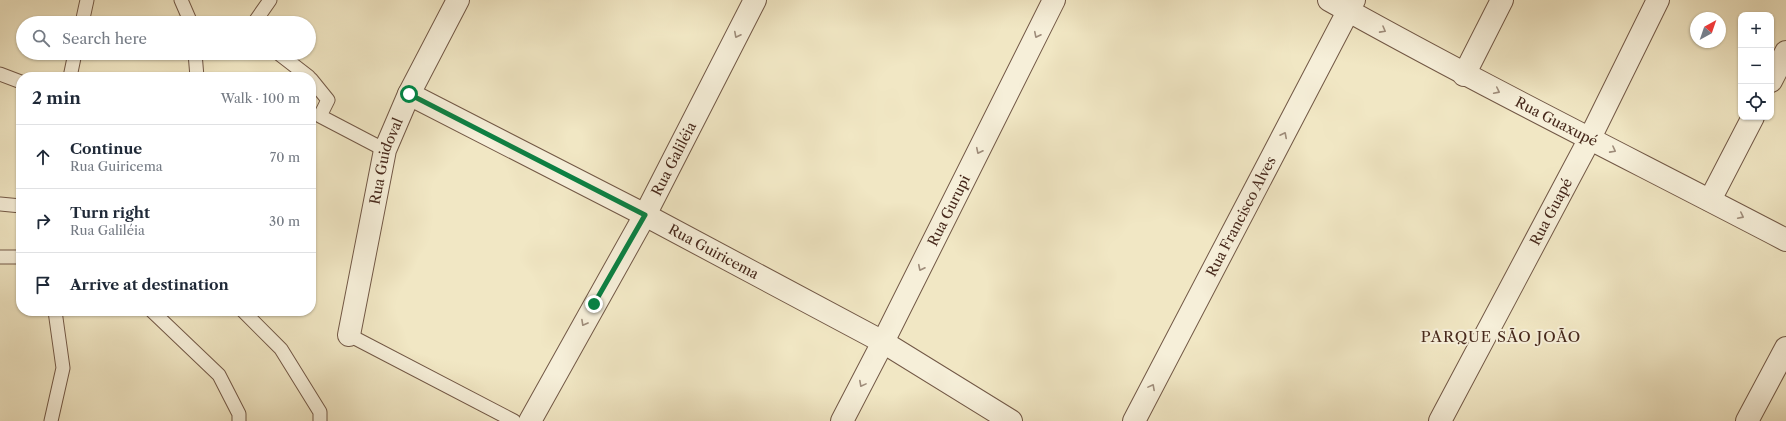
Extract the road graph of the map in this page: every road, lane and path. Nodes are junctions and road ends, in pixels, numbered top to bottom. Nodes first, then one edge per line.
1 (87, 0) edge
2 (181, 0) edge
3 (270, 0) edge
4 (458, 0) edge
5 (755, 0) edge
6 (1054, 0) edge
7 (1329, 0) edge
8 (1502, 0) edge
9 (1658, 0) edge
10 (1351, 6) edge
11 (84, 16) edge
12 (188, 16) edge
13 (259, 16) edge
14 (1786, 52) edge
15 (74, 60) edge
16 (196, 60) edge
17 (287, 60) edge
18 (71, 72) edge
19 (197, 72) edge
20 (302, 72) edge
21 (0, 74) edge
22 (1464, 75) junction
23 (1774, 76) edge
24 (16, 80) edge
25 (316, 85) edge
26 (409, 94) junction
27 (1751, 120) edge
28 (1589, 137) junction
29 (385, 150) junction
30 (1710, 200) junction
31 (0, 204) edge
32 (16, 206) edge
33 (645, 215) junction
34 (1786, 240) edge
35 (0, 257) edge
36 (16, 257) edge
37 (56, 316) edge
38 (157, 316) edge
39 (248, 316) edge
40 (350, 334) joint
41 (883, 342) junction
42 (1786, 348) edge
43 (51, 421) edge
44 (239, 421) edge
45 (320, 421) edge
46 (514, 421) edge
47 (530, 421) edge
48 (842, 421) edge
49 (1011, 421) edge
50 (1134, 421) edge
51 (1440, 421) edge
52 (1747, 421) edge

1 - 11 lane
2 - 12 lane
3 - 13 lane
4 - 26 street, Rua Guidoval
5 -> 33 street, Rua Galiléia
6 -> 41 street, Rua Gurupi
7 - 10 street, Rua Guaxupé
8 - 22 street
9 - 28 street, Rua Guapé
10 -> 22 street, Rua Guaxupé
50 -> 10 street, Rua Francisco Alves
14 - 23 street
15 - 18 lane
16 - 19 lane
17 - 20 lane
21 - 24 lane
22 -> 28 street, Rua Guaxupé
25 - 29 lane
26 - 29 street, Rua Guidoval
26 - 33 street, Rua Guiricema
27 - 30 street
28 -> 30 street, Rua Guaxupé
28 - 51 street, Rua Guapé
29 - 40 street, Rua Guidoval
30 -> 34 street, Rua Guaxupé
31 - 32 lane
33 - 41 street, Rua Guiricema
33 -> 47 street, Rua Galiléia
35 - 36 lane
37 - 43 lane
38 - 44 lane
39 - 45 lane
40 - 46 lane
41 -> 48 street, Rua Gurupi
41 - 49 street, Rua Guiricema
42 - 52 street

